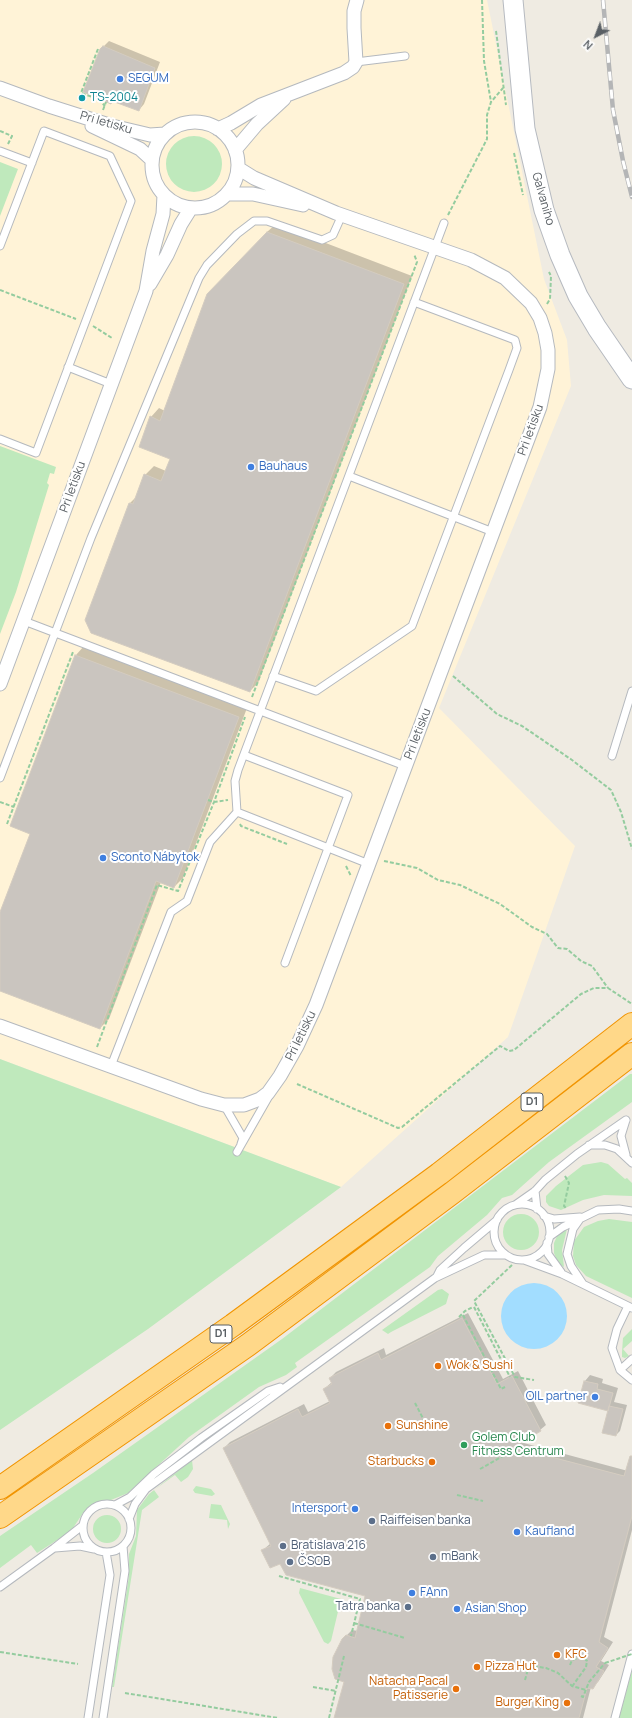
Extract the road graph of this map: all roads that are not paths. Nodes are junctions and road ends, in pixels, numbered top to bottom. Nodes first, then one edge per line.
1 (357, 0) edge
2 (513, 0) edge
3 (405, 56) dead end
4 (356, 62) junction
5 (0, 88) edge
6 (292, 93) junction
7 (49, 106) junction
8 (218, 129) junction
9 (165, 134) junction
10 (235, 150) junction
11 (2, 152) edge
12 (152, 160) junction
13 (32, 163) junction
14 (238, 168) junction
15 (226, 194) junction
16 (164, 195) junction
17 (191, 208) junction
18 (339, 214) junction
19 (444, 223) road end
20 (0, 246) edge
21 (435, 247) junction
22 (146, 291) junction
23 (414, 302) junction
24 (68, 367) junction
25 (632, 379) edge
26 (111, 384) junction
27 (0, 439) edge
28 (348, 476) junction
29 (453, 517) junction
30 (493, 532) junction
31 (24, 621) junction
32 (56, 633) junction
33 (273, 676) junction
34 (0, 684) edge
35 (632, 692) edge
36 (260, 711) junction
37 (244, 755) junction
38 (612, 756) dead end
39 (405, 766) junction
40 (0, 778) edge
41 (237, 812) junction
42 (328, 849) junction
43 (370, 862) junction
44 (284, 963) dead end
45 (0, 1026) edge
46 (629, 1027) edge
47 (632, 1054) edge
48 (111, 1066) junction
49 (280, 1076) junction
50 (224, 1105) junction
51 (589, 1145) junction
52 (629, 1160) edge
53 (535, 1191) junction
54 (515, 1205) junction
55 (537, 1209) junction
56 (632, 1211) edge
57 (544, 1216) junction
58 (582, 1217) junction
59 (497, 1220) junction
60 (548, 1240) junction
61 (506, 1255) junction
62 (524, 1260) junction
63 (562, 1274) junction
64 (437, 1276) junction
65 (583, 1284) junction
66 (630, 1307) edge
67 (632, 1359) edge
68 (620, 1370) junction
69 (632, 1380) edge
70 (286, 1385) junction
71 (0, 1488) edge
72 (115, 1505) junction
73 (0, 1517) edge
74 (129, 1519) junction
75 (82, 1526) junction
76 (124, 1546) junction
77 (54, 1548) junction
78 (94, 1549) junction
79 (106, 1552) junction
80 (0, 1587) edge
81 (632, 1654) edge
82 (88, 1718) edge
83 (102, 1718) edge
84 (615, 1718) edge

1 - 4 street
2 - 25 main road, Galvaniho
3 - 4 lane
4 - 6 street
5 - 7 street, Pri letisku
6 - 8 street
6 - 10 street
7 - 9 street, Pri letisku
7 - 12 street, Pri letisku
8 - 9 street
8 - 10 street
9 - 12 street
10 - 14 street
11 - 13 lane
12 - 16 street
13 - 20 lane
13 - 24 lane
14 - 15 street
14 - 18 street, Pri letisku
15 - 17 street
15 - 18 street, Pri letisku
16 - 17 street
16 - 22 street, Pri letisku
17 - 22 street, Pri letisku
18 - 21 street, Pri letisku
18 - 32 lane
19 - 21 lane
21 - 23 lane
21 - 30 street, Pri letisku
22 - 26 street, Pri letisku
23 - 28 lane
23 - 29 lane
24 - 26 lane
24 - 27 lane
26 - 31 street, Pri letisku
28 - 29 lane
28 - 33 lane
29 - 30 lane
29 - 33 lane
30 - 39 street, Pri letisku
31 - 32 lane
31 - 34 street, Pri letisku
32 - 36 lane
32 - 40 lane
33 - 36 lane
35 - 38 lane
36 - 37 lane
36 - 39 lane
37 - 41 lane
37 - 42 lane
39 - 43 street, Pri letisku
41 - 42 lane
41 - 48 lane
42 - 43 lane
42 - 44 lane
43 - 49 street, Pri letisku
45 - 48 street, Pri letisku
46 - 71 highway, D1
47 - 73 highway, D1
48 - 50 street, Pri letisku
49 - 50 street, Pri letisku
49 - 50 lane
51 - 52 lane
51 - 52 lane
51 - 53 lane
53 - 54 lane
53 - 55 lane
54 - 55 lane
54 - 59 lane
55 - 57 lane
56 - 58 lane
57 - 58 lane
57 - 60 lane
58 - 60 lane
58 - 65 lane
59 - 61 lane
59 - 64 lane
60 - 62 lane
60 - 63 lane
61 - 62 lane
61 - 64 lane
62 - 63 lane
63 - 65 lane
64 - 70 lane
65 - 66 lane
66 - 68 lane
67 - 68 lane
68 - 69 lane
70 - 72 lane
70 - 74 lane
72 - 74 lane
72 - 75 lane
74 - 76 lane
75 - 77 lane
75 - 78 lane
76 - 79 lane
76 - 83 lane
77 - 78 lane
77 - 80 lane
78 - 79 lane
79 - 82 lane
81 - 84 lane

